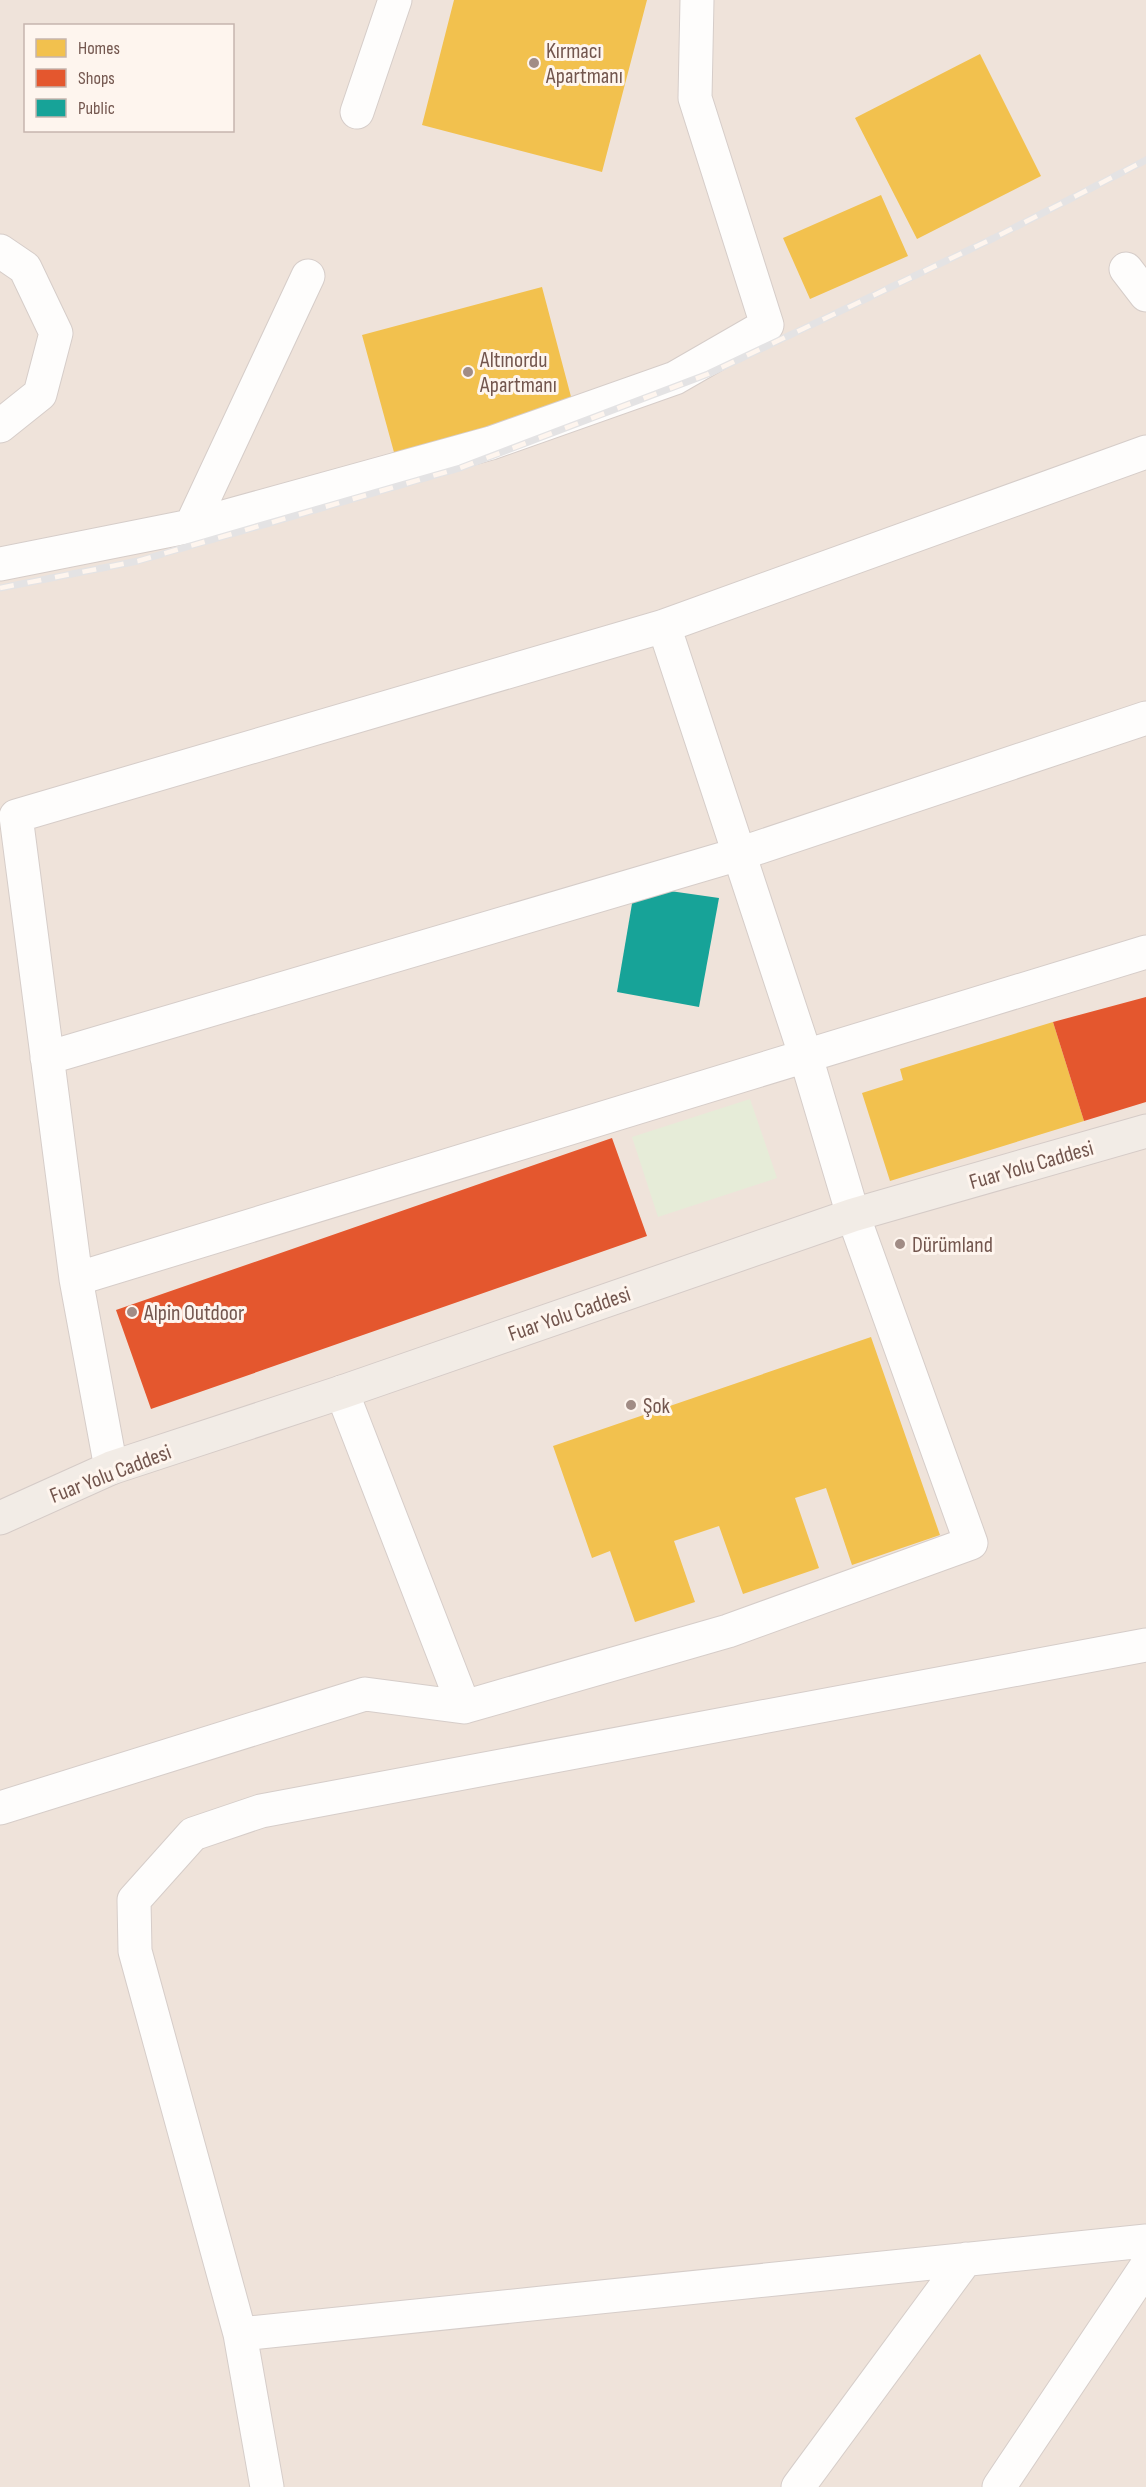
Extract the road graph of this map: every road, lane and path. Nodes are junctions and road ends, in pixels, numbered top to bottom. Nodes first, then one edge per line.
1 (394, 0) edge
2 (698, 0) edge
3 (357, 112) dead end
4 (0, 251) edge
5 (1125, 269) dead end
6 (308, 276) dead end
7 (1146, 295) edge
8 (0, 426) edge
9 (1146, 452) edge
10 (191, 526) junction
11 (0, 564) edge
12 (664, 626) junction
13 (1146, 718) edge
14 (739, 854) junction
15 (1146, 952) edge
16 (806, 1057) junction
17 (47, 1058) junction
18 (1146, 1131) edge
19 (853, 1215) junction
20 (76, 1279) junction
21 (342, 1392) junction
22 (111, 1468) junction
23 (0, 1518) edge
24 (1146, 1645) edge
25 (464, 1707) junction
26 (0, 1808) edge
27 (1146, 2241) edge
28 (966, 2259) junction
29 (1146, 2267) edge
30 (240, 2334) junction
31 (267, 2487) edge
32 (798, 2487) edge
33 (999, 2487) edge

1 - 3 street
2 - 10 street
4 - 8 street
5 - 7 street
6 - 10 street
9 - 12 street
10 - 11 street
12 - 14 street
12 - 17 street
13 - 14 street
14 - 16 street
14 - 17 street
15 - 16 street
16 - 19 street
16 - 20 street
17 - 20 street
18 - 19 main road, Fuar Yolu Caddesi
19 - 21 main road, Fuar Yolu Caddesi
19 - 25 street
20 - 22 street
21 - 22 main road, Fuar Yolu Caddesi
21 - 25 street
22 - 23 main road, Fuar Yolu Caddesi
24 - 30 street
25 - 26 street
27 - 28 street
28 - 30 street
28 - 32 street
29 - 33 street
30 - 31 street

